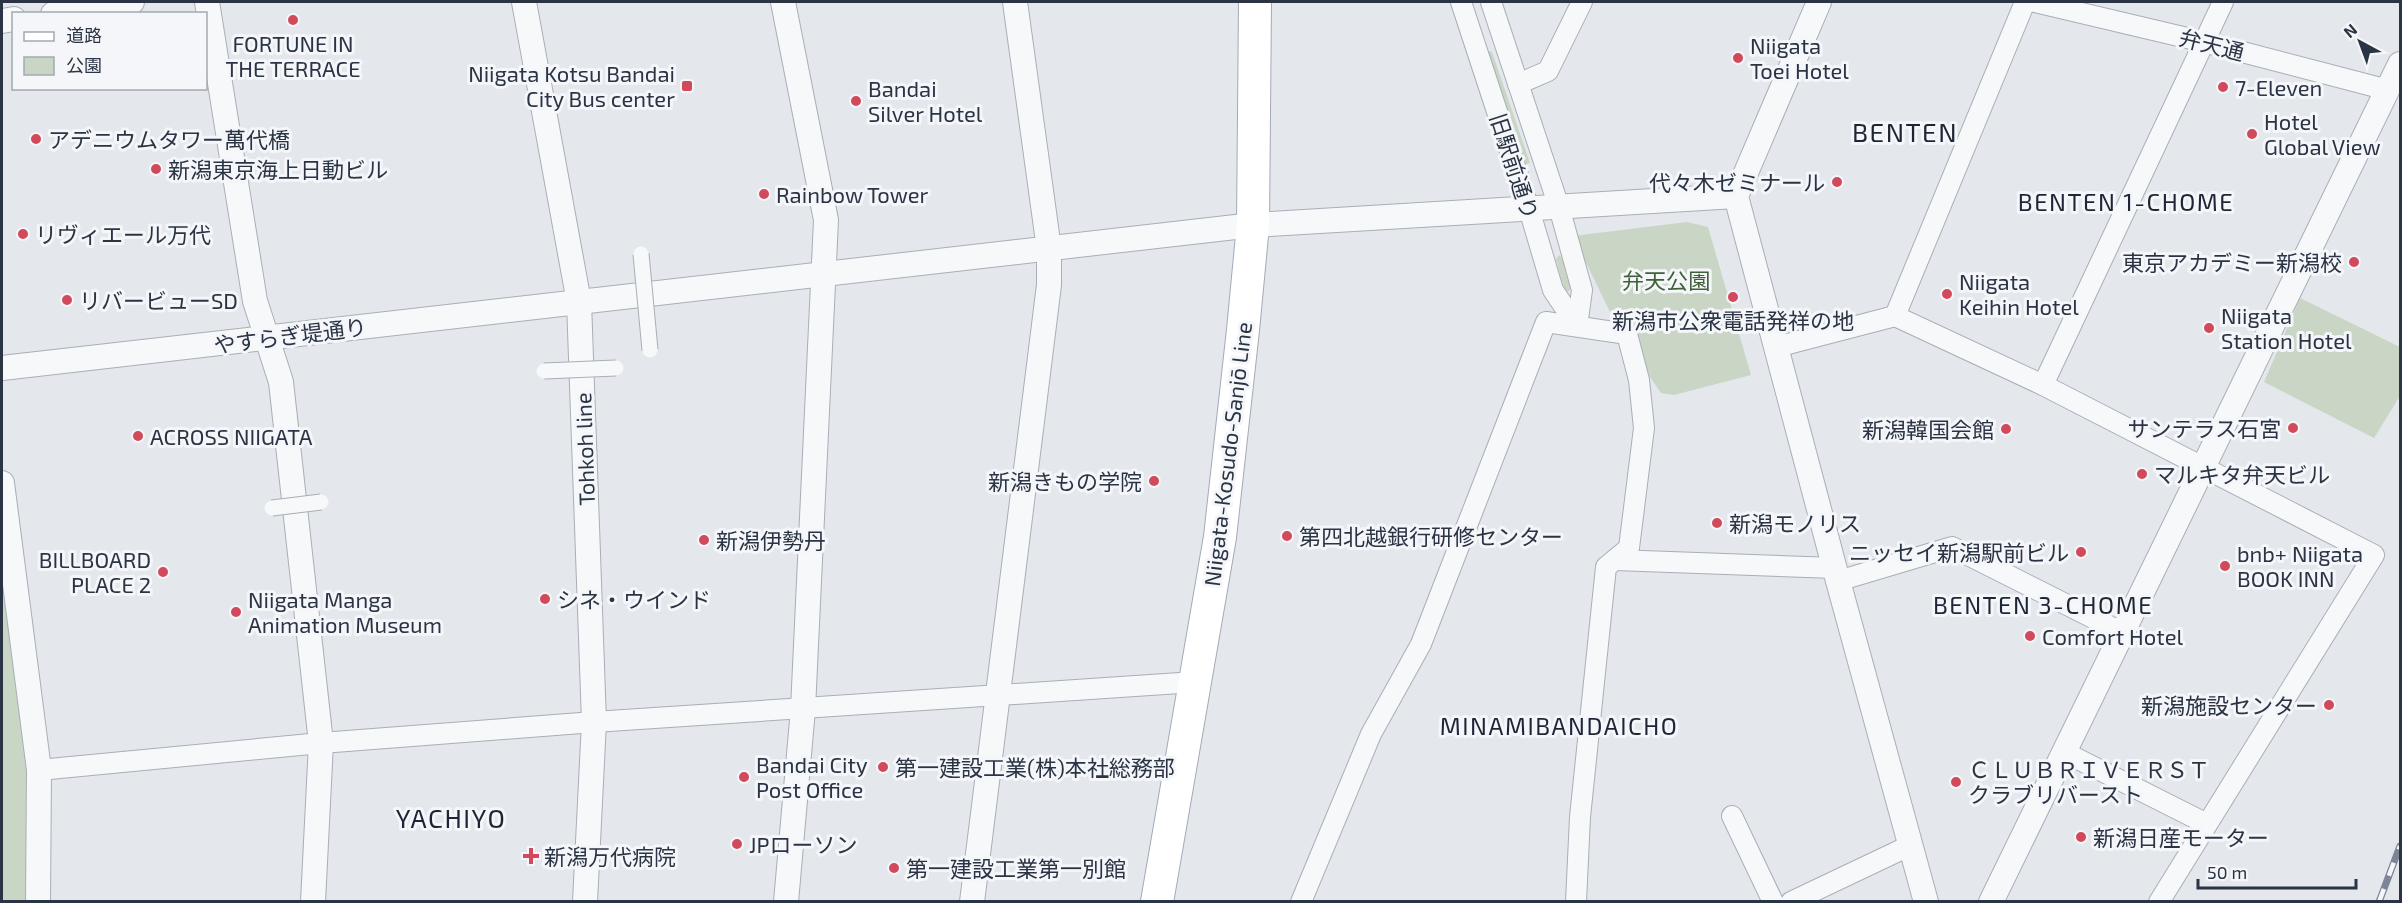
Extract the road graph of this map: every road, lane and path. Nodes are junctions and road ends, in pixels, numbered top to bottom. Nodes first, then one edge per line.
1 (132, 2) edge
2 (207, 2) edge
3 (524, 2) edge
4 (783, 2) edge
5 (1015, 2) edge
6 (1255, 2) edge
7 (1461, 2) edge
8 (1491, 2) edge
9 (1582, 2) edge
10 (1818, 2) edge
11 (2025, 2) edge
12 (2035, 2) edge
13 (2223, 2) edge
14 (66, 12) edge
15 (2204, 42) junction
16 (2400, 64) edge
17 (1518, 84) junction
18 (2388, 90) junction
19 (1736, 196) junction
20 (1559, 207) junction
21 (1529, 209) junction
22 (1253, 225) junction
23 (1049, 249) junction
24 (641, 254) dead end
25 (825, 274) junction
26 (579, 302) junction
27 (1895, 316) junction
28 (1577, 326) junction
29 (266, 338) junction
30 (1776, 347) junction
31 (651, 350) dead end
32 (2, 368) edge
33 (616, 368) dead end
34 (544, 371) dead end
35 (2043, 385) junction
36 (2204, 468) junction
37 (2, 483) edge
38 (321, 502) dead end
39 (272, 508) dead end
40 (1615, 560) junction
41 (1836, 575) junction
42 (2122, 633) junction
43 (1195, 682) junction
44 (999, 693) junction
45 (803, 709) junction
46 (594, 722) junction
47 (321, 744) junction
48 (2064, 752) junction
49 (39, 770) junction
50 (1732, 816) dead end
51 (2207, 824) junction
52 (1911, 845) junction
53 (1923, 891) edge
54 (1991, 901) edge
55 (38, 902) edge
56 (313, 902) edge
57 (585, 902) edge
58 (786, 902) edge
59 (972, 902) edge
60 (1157, 902) edge
61 (1301, 902) edge
62 (1576, 902) edge
63 (1773, 902) edge
64 (1791, 902) edge
65 (1944, 902) edge
66 (2159, 902) edge

1 - 14 street
2 - 29 street
3 - 26 street, Tohkoh line
4 - 25 street
5 - 23 street
6 - 22 main road, Niigata-Kosudo-Sanjō Line
7 - 21 street, 旧駅前通り
8 - 17 street
9 - 17 street
10 - 19 street
11 - 27 street
12 - 15 street, 弁天通
13 - 15 street
15 - 18 street, 弁天通
15 - 35 street
16 - 18 street
17 - 20 street
18 - 36 street
19 - 20 street, やすらぎ堤通り
19 - 30 street
20 - 21 street, やすらぎ堤通り
20 - 28 street
21 - 22 street, やすらぎ堤通り
21 - 28 street, 旧駅前通り
22 - 23 street, やすらぎ堤通り
22 - 43 main road, Niigata-Kosudo-Sanjō Line
23 - 25 street, やすらぎ堤通り
23 - 44 street
24 - 31 street, bridge
25 - 26 street, やすらぎ堤通り
25 - 45 street
26 - 29 street, やすらぎ堤通り
26 - 46 street, Tohkoh line
27 - 30 street
27 - 35 street
28 - 40 street
28 - 61 street
29 - 32 street, やすらぎ堤通り
29 - 47 street
30 - 41 street
33 - 34 street, bridge
35 - 36 street
36 - 42 street
36 - 51 street
37 - 49 street
38 - 39 street, bridge
40 - 41 street
40 - 62 street
41 - 42 street
41 - 52 street
42 - 48 street
43 - 44 street
43 - 60 main road, Niigata-Kosudo-Sanjō Line
44 - 45 street
44 - 59 street
45 - 46 street
45 - 58 street
46 - 47 street
46 - 57 street, Tohkoh line
47 - 49 street
47 - 56 street
48 - 51 street
48 - 54 street
49 - 55 street
50 - 63 street
51 - 66 street
52 - 53 street
52 - 64 street
53 - 65 street

